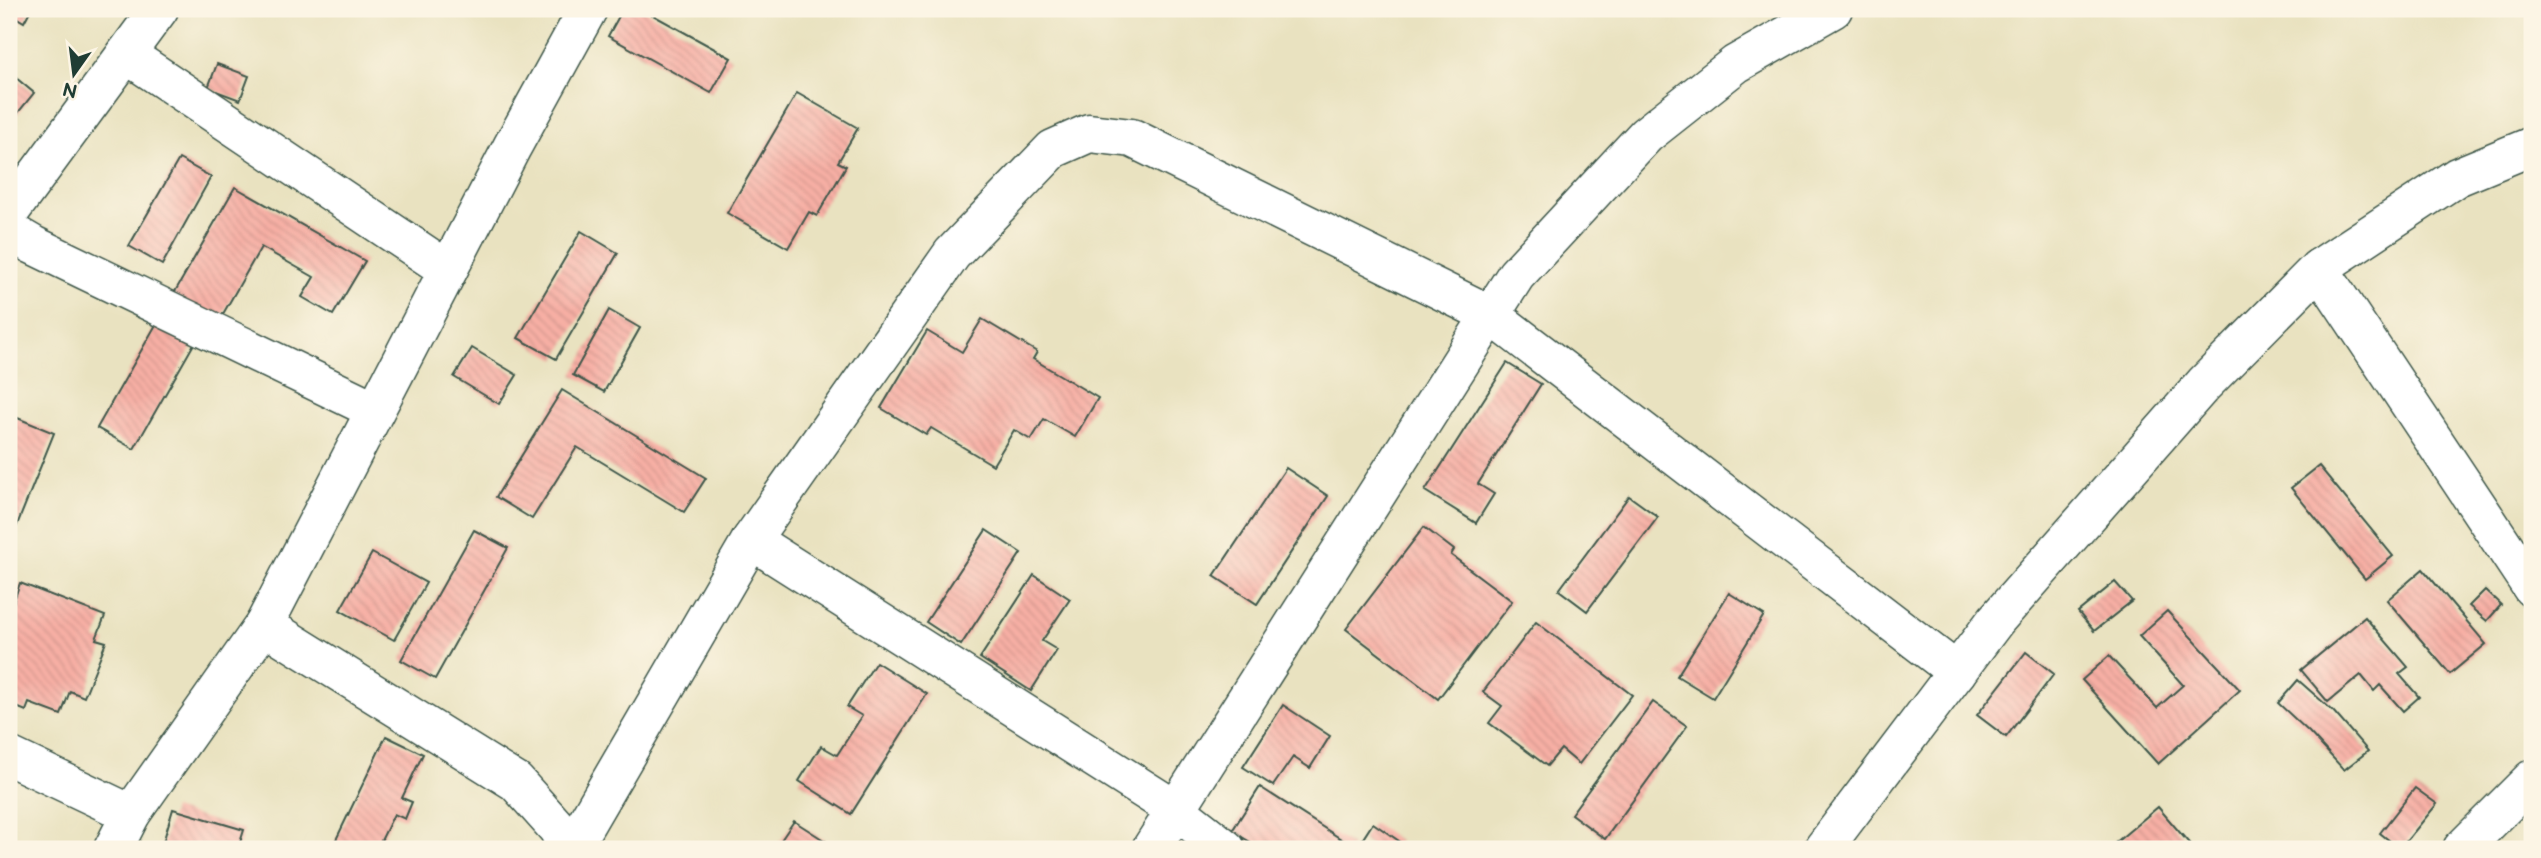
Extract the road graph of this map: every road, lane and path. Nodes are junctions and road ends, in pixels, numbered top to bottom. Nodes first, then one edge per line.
1 (159, 9) edge
2 (588, 9) edge
3 (1833, 9) edge
4 (126, 54) junction
5 (2532, 146) edge
6 (9, 213) edge
7 (9, 231) edge
8 (2319, 268) junction
9 (448, 270) junction
10 (1491, 315) junction
11 (375, 410) junction
12 (751, 540) junction
13 (2532, 588) edge
14 (264, 625) junction
15 (1956, 672) junction
16 (9, 756) edge
17 (2532, 779) edge
18 (1176, 810) junction
19 (131, 814) junction
20 (113, 849) edge
21 (569, 849) edge
22 (1151, 849) edge
23 (1226, 849) edge
24 (1824, 849) edge
25 (2462, 849) edge

1 - 4 street
2 - 9 street
3 - 10 street
4 - 6 street
4 - 9 street
5 - 8 street
7 - 11 street
8 - 13 street
8 - 15 street
9 - 11 street
10 - 12 street
10 - 15 street
10 - 18 street
11 - 14 street
12 - 18 street
12 - 21 street
14 - 19 street
14 - 21 street
15 - 24 street
16 - 19 street
17 - 25 street
18 - 22 street
18 - 23 street
19 - 20 street

